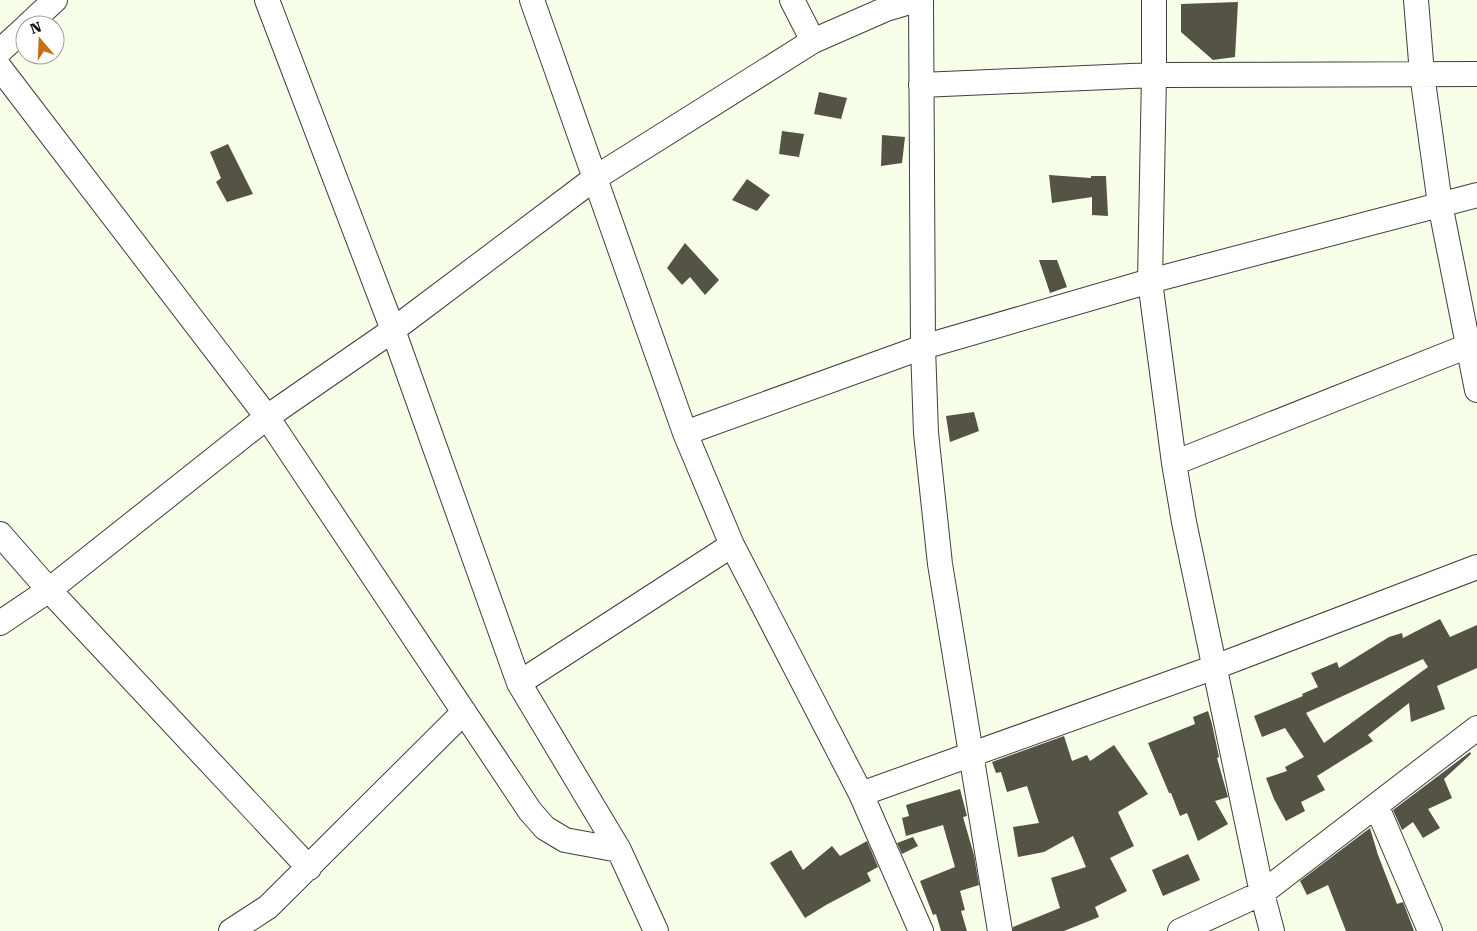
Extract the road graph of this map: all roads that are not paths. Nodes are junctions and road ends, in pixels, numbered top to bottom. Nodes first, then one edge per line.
1 (55, 0) edge
2 (267, 0) edge
3 (532, 0) edge
4 (792, 0) edge
5 (916, 0) edge
6 (921, 0) edge
7 (1154, 0) edge
8 (1416, 0) edge
9 (39, 15) edge
10 (15, 37) edge
11 (813, 42) junction
12 (0, 51) edge
13 (0, 68) edge
14 (1422, 74) junction
15 (1477, 74) edge
16 (1154, 75) junction
17 (920, 85) junction
18 (8, 94) edge
19 (595, 178) junction
20 (1477, 195) edge
21 (1440, 204) junction
22 (1150, 281) junction
23 (393, 330) junction
24 (1468, 346) junction
25 (923, 347) junction
26 (1477, 390) edge
27 (267, 417) junction
28 (685, 433) junction
29 (1174, 463) junction
30 (0, 534) edge
31 (732, 545) junction
32 (1477, 567) edge
33 (49, 590) junction
34 (0, 623) edge
35 (1215, 667) junction
36 (519, 683) junction
37 (464, 712) junction
38 (1477, 728) edge
39 (971, 756) junction
40 (861, 794) junction
41 (1377, 807) junction
42 (619, 850) junction
43 (309, 868) junction
44 (1262, 893) junction
45 (231, 931) edge
46 (656, 931) edge
47 (921, 931) edge
48 (1000, 931) edge
49 (1180, 931) edge
50 (1272, 931) edge
51 (1430, 931) edge

1 - 9 street
2 - 23 street
3 - 19 street
4 - 11 street
5 - 11 street
6 - 17 street
7 - 16 street
8 - 14 street
10 - 12 street
11 - 19 street
13 - 18 street
14 - 15 street
14 - 16 street
14 - 21 street
16 - 17 street
16 - 22 street
17 - 25 street
18 - 27 street
19 - 23 street
19 - 28 street
20 - 21 street
21 - 22 street
21 - 24 street
22 - 25 street
22 - 29 street
23 - 27 street
23 - 36 street
24 - 26 street
24 - 29 street
25 - 28 street
25 - 39 street
27 - 33 street
27 - 37 street
28 - 31 street
29 - 35 street
30 - 33 street
31 - 36 street
31 - 40 street
32 - 35 street
33 - 34 street
33 - 43 street
35 - 39 street
35 - 44 street
36 - 42 street
37 - 42 street
37 - 43 street
38 - 41 street
39 - 40 street
39 - 48 street
40 - 47 street
41 - 44 street
41 - 51 street
42 - 46 street
43 - 45 street
44 - 49 street
44 - 50 street

